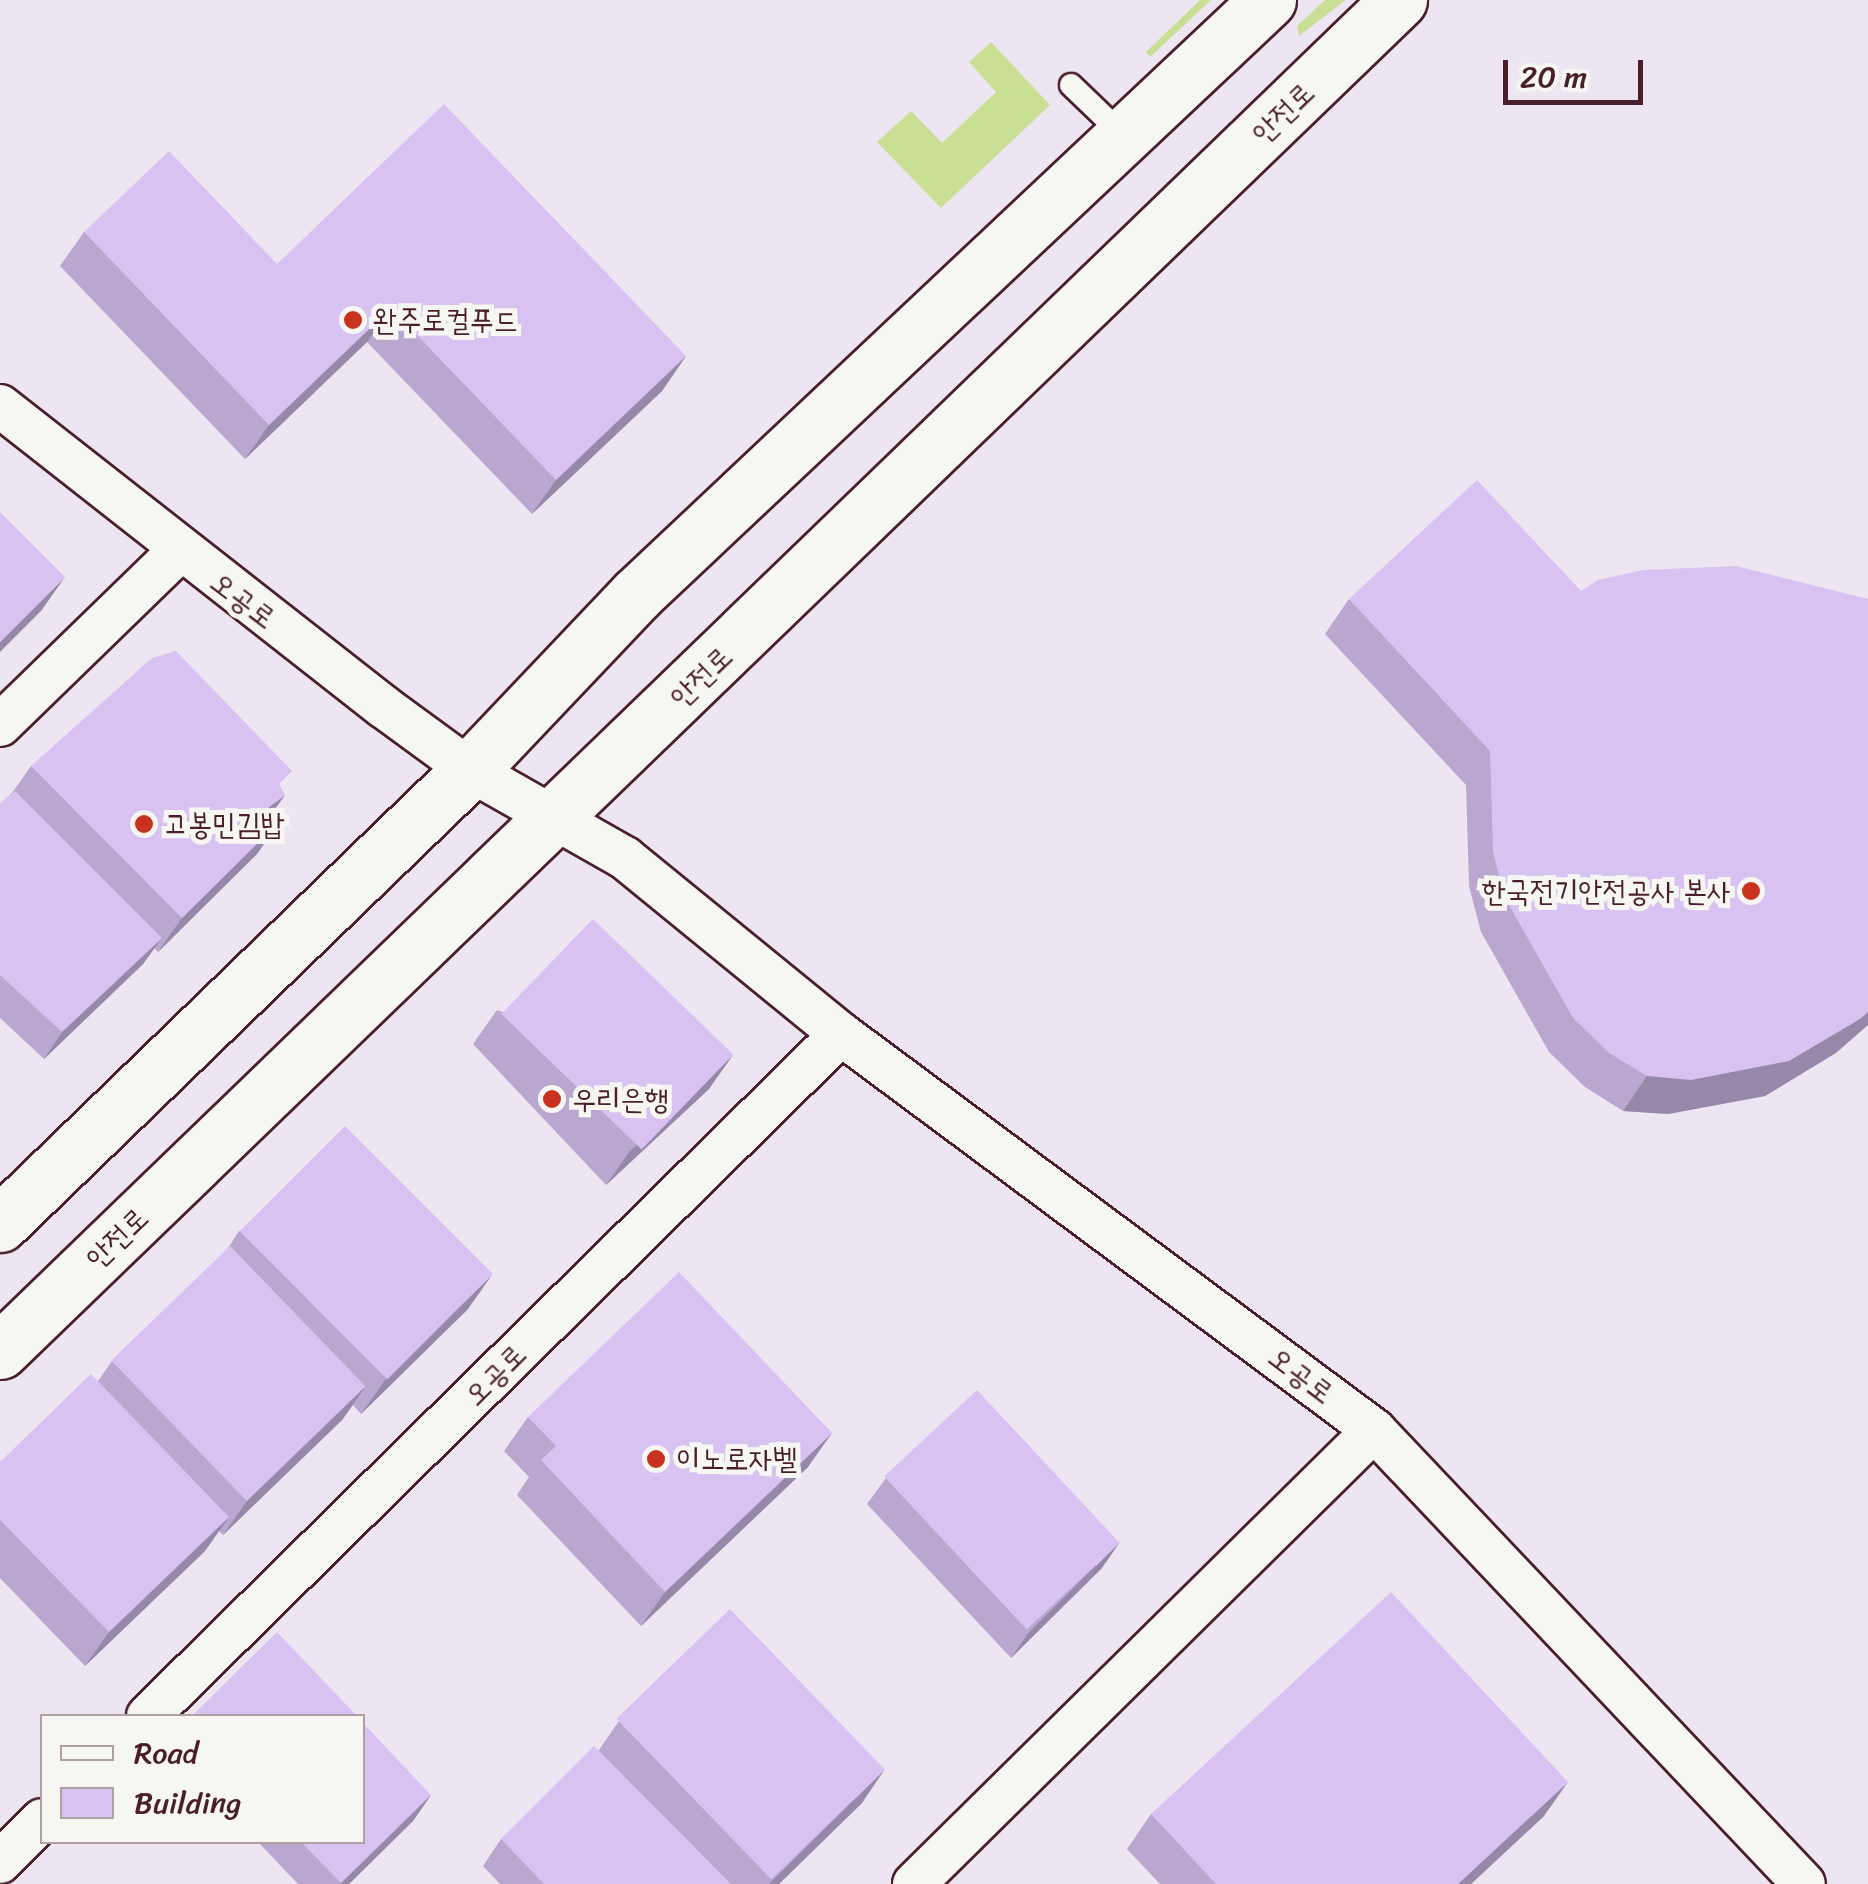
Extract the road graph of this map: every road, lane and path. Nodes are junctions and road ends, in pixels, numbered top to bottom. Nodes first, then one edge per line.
1 (1268, 0) edge
2 (1399, 0) edge
3 (1071, 86) dead end
4 (1124, 136) junction
5 (0, 406) edge
6 (179, 551) junction
7 (0, 726) edge
8 (470, 770) junction
9 (556, 817) junction
10 (842, 1034) junction
11 (0, 1224) edge
12 (0, 1351) edge
13 (1374, 1430) junction
14 (150, 1714) edge
15 (40, 1822) edge
16 (0, 1862) edge
17 (914, 1884) edge
18 (1804, 1884) edge

1 - 4 street
2 - 9 street, 안전로
3 - 4 lane
4 - 8 street
5 - 6 street, 오공로
6 - 7 street, 오공로
6 - 8 street, 오공로
8 - 9 street, 오공로
8 - 11 street
9 - 10 street, 오공로
9 - 12 street, 안전로
10 - 13 street, 오공로
10 - 14 street, 오공로
13 - 17 street
13 - 18 street, 오공로
15 - 16 street

